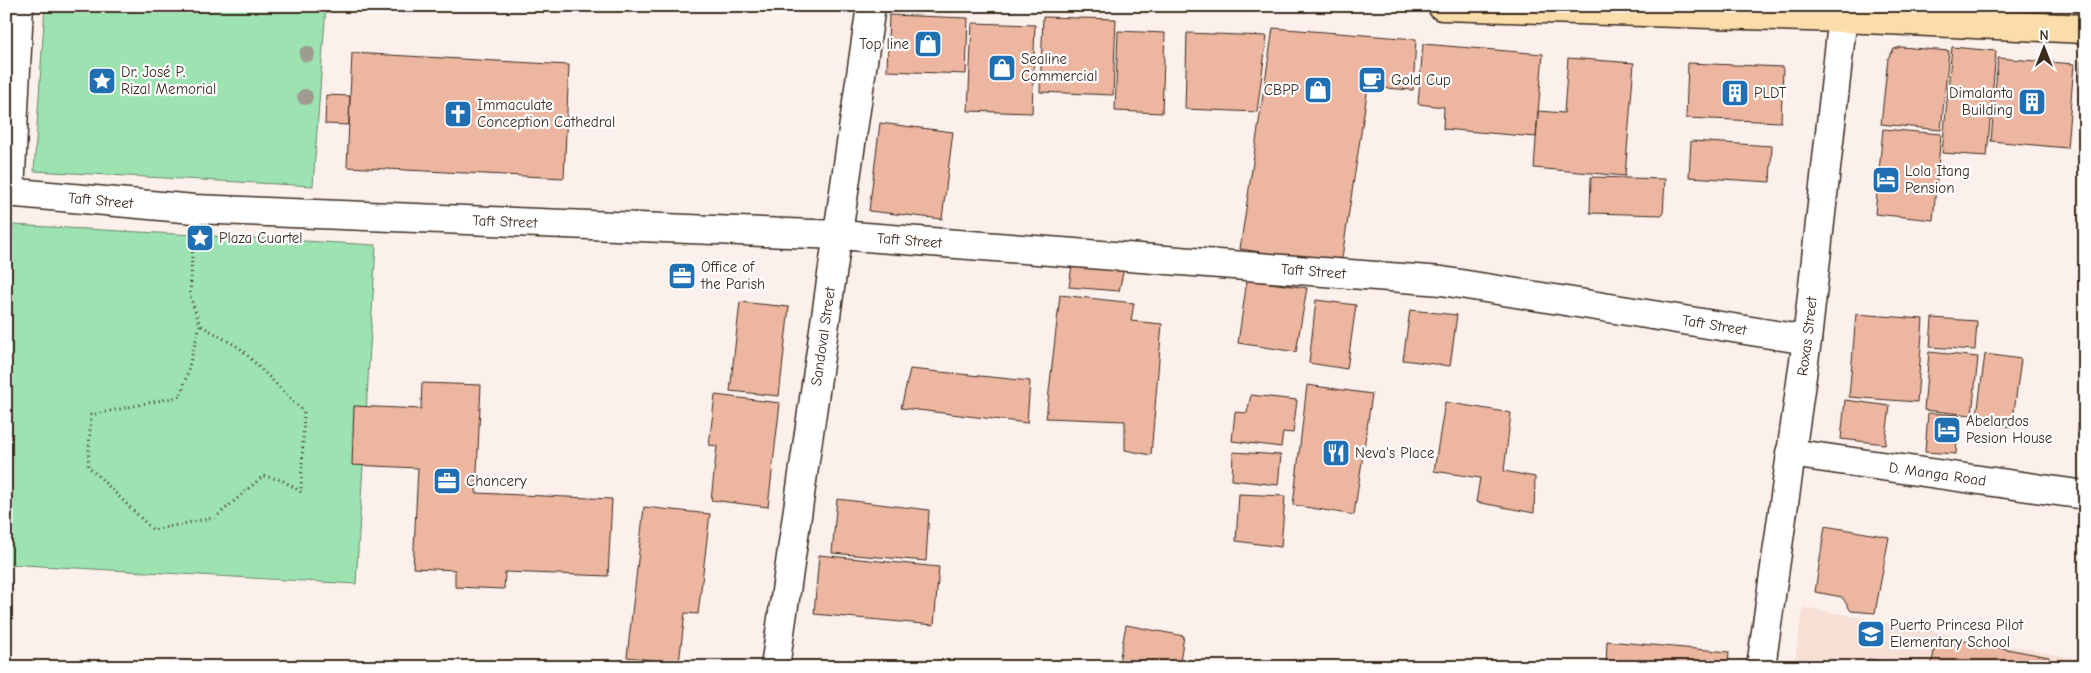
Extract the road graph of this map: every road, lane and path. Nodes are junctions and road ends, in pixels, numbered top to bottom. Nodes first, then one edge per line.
1 (19, 6) edge
2 (871, 6) edge
3 (1442, 6) edge
4 (1843, 12) edge
5 (2085, 29) edge
6 (8, 193) edge
7 (194, 209) junction
8 (839, 235) junction
9 (200, 325) junction
10 (1807, 340) junction
11 (1790, 453) junction
12 (2085, 495) edge
13 (775, 667) edge
14 (1761, 667) edge

1 - 6 street
2 - 8 street, Sandoval Street
3 - 4 main road
4 - 5 main road
4 - 10 street, Roxas Street
6 - 7 street, Taft Street
7 - 8 street, Taft Street
7 - 9 path
8 - 10 street, Taft Street
8 - 13 street, Sandoval Street
9 - 9 path
10 - 11 street, Roxas Street
11 - 12 street, D. Manga Road
11 - 14 street, Roxas Street

